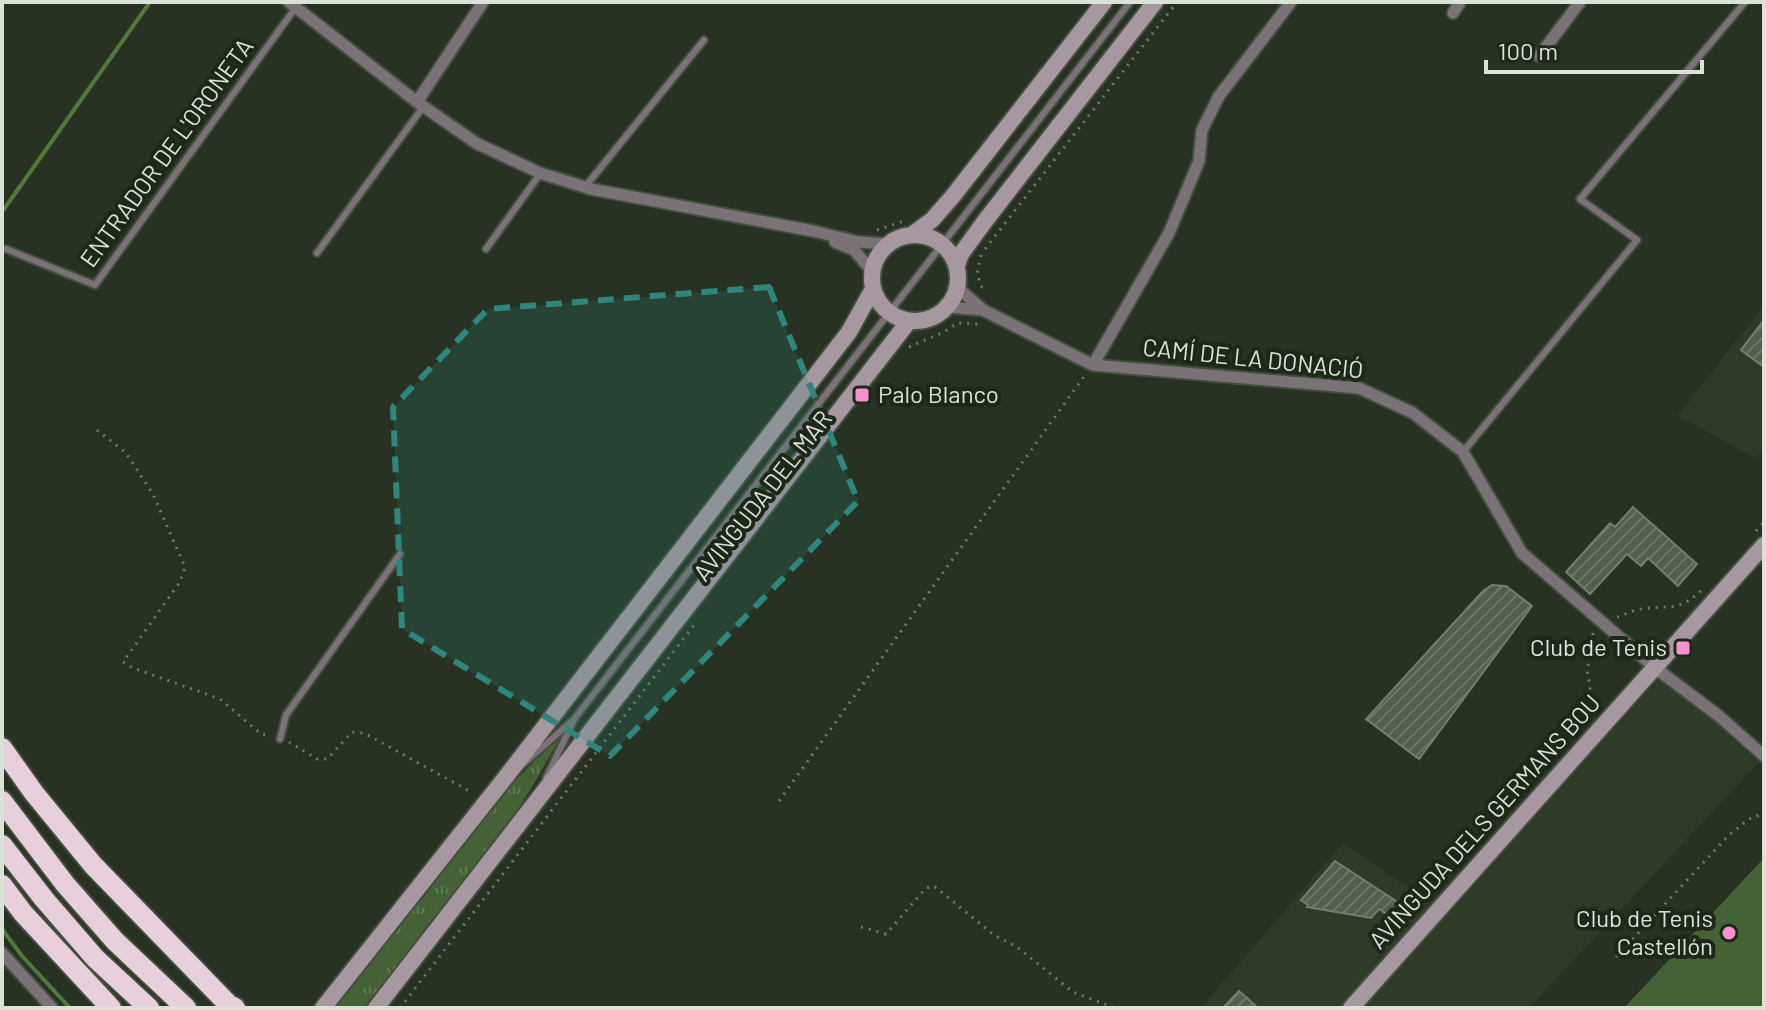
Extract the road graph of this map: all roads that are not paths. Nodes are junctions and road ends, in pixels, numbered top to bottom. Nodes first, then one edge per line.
1 (483, 2) edge
2 (1104, 2) edge
3 (1130, 2) edge
4 (1155, 2) edge
5 (1291, 2) edge
6 (1460, 2) edge
7 (1580, 2) edge
8 (1745, 2) edge
9 (292, 5) edge
10 (1453, 13) dead end
11 (704, 40) dead end
12 (1539, 56) dead end
13 (420, 104) junction
14 (540, 173) junction
15 (585, 187) junction
16 (813, 231) junction
17 (913, 234) junction
18 (943, 243) junction
19 (888, 244) junction
20 (6, 249) dead end
21 (486, 249) dead end
22 (317, 253) dead end
23 (957, 265) junction
24 (872, 271) junction
25 (958, 288) junction
26 (873, 289) junction
27 (948, 307) junction
28 (983, 310) junction
29 (889, 313) junction
30 (909, 321) junction
31 (1093, 365) junction
32 (1463, 452) junction
33 (1759, 539) edge
34 (400, 554) dead end
35 (1654, 667) junction
36 (575, 718) junction
37 (280, 739) road end
38 (2, 748) edge
39 (1764, 756) edge
40 (505, 778) junction
41 (2, 801) edge
42 (536, 801) junction
43 (2, 845) edge
44 (2, 885) edge
45 (2, 953) edge
46 (52, 1008) edge
47 (111, 1008) edge
48 (149, 1008) edge
49 (186, 1008) edge
50 (235, 1008) edge
51 (323, 1008) edge
52 (376, 1008) edge
53 (1351, 1008) edge

1 - 13 street
2 - 17 main road
3 - 18 lane, AVINGUDA DEL MAR
4 - 23 main road
5 - 31 street
6 - 10 street
7 - 12 street
8 - 32 lane
9 - 13 street
9 - 20 lane, ENTRADOR DE L'ORONETA
11 - 15 lane
13 - 14 street
13 - 22 lane
14 - 15 street
14 - 21 lane
15 - 16 street
16 - 19 street
16 - 24 street
17 - 18 main road
17 - 19 main road
18 - 23 main road
18 - 29 lane, AVINGUDA DEL MAR
19 - 24 main road
23 - 25 main road
24 - 26 main road
25 - 27 main road
25 - 28 street, CAMÍ DE LA DONACIÓ
26 - 29 main road
26 - 40 main road, AVINGUDA DEL MAR
27 - 28 street, CAMÍ DE LA DONACIÓ
27 - 30 main road
28 - 31 street, CAMÍ DE LA DONACIÓ
29 - 30 main road
29 - 36 lane, AVINGUDA DEL MAR
30 - 42 main road, AVINGUDA DEL MAR
31 - 32 street, CAMÍ DE LA DONACIÓ
32 - 35 street, CAMÍ DE LA DONACIÓ
33 - 35 main road, AVINGUDA DELS GERMANS BOU
34 - 37 lane
35 - 39 street, CAMÍ DE LA DONACIÓ
35 - 53 main road, AVINGUDA DELS GERMANS BOU
36 - 40 lane, AVINGUDA DEL MAR
36 - 42 lane, AVINGUDA DEL MAR
38 - 50 highway
40 - 51 main road, AVINGUDA DEL MAR
41 - 49 highway
42 - 52 main road, AVINGUDA DEL MAR
43 - 48 highway
44 - 47 highway
45 - 46 street

